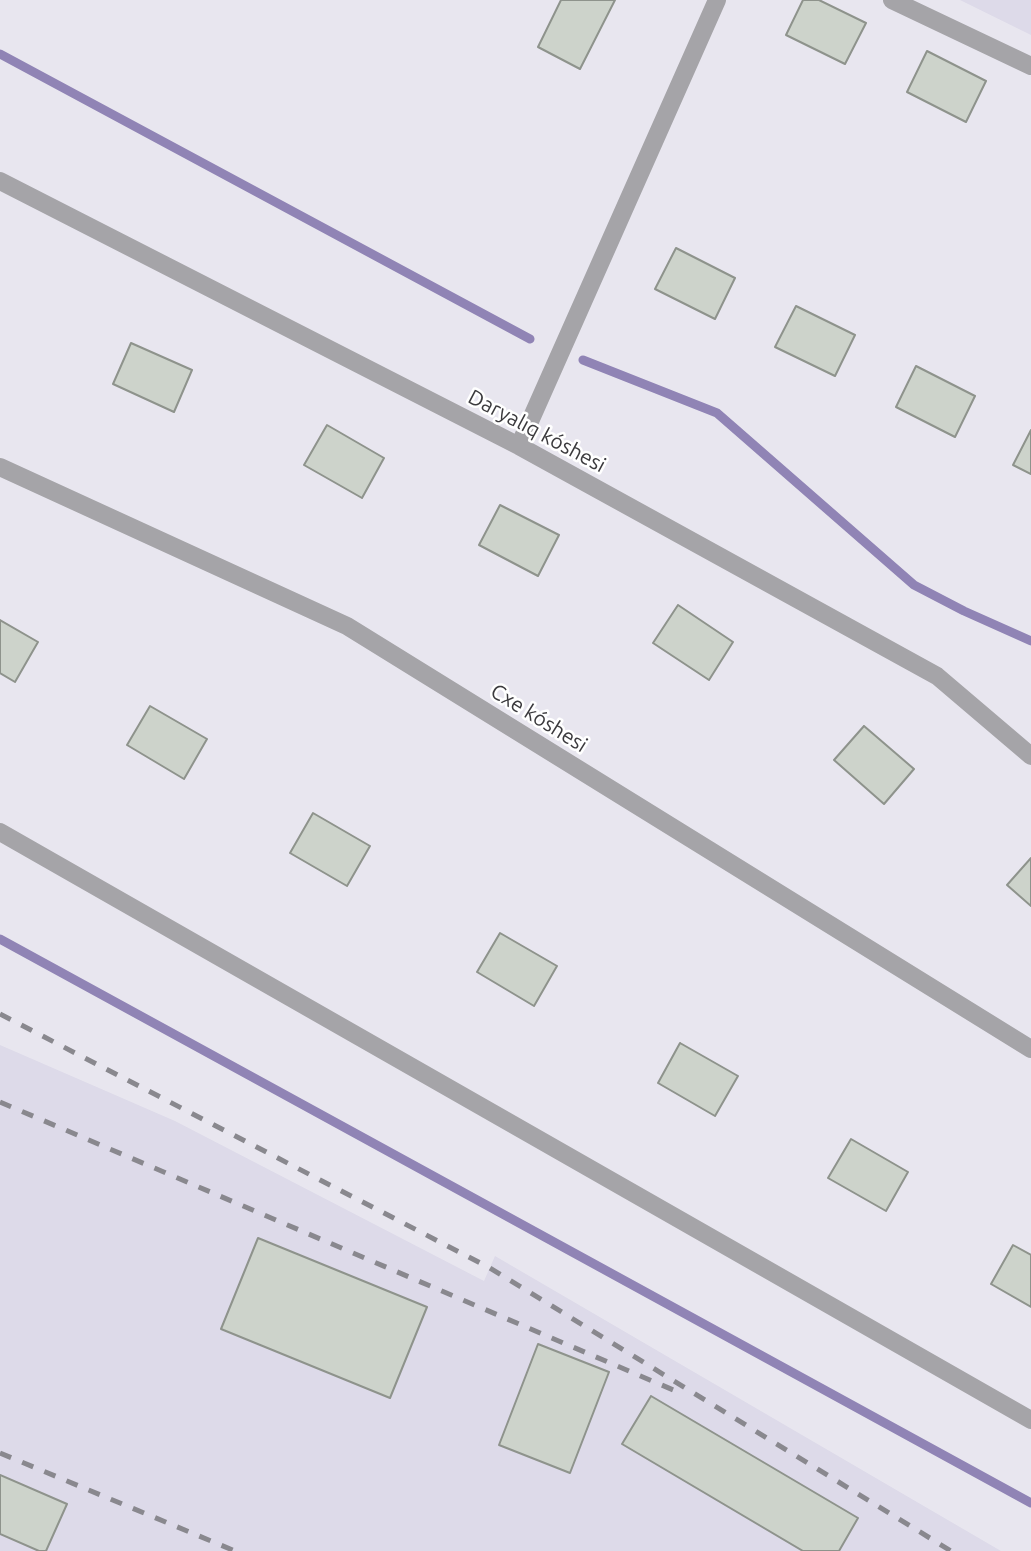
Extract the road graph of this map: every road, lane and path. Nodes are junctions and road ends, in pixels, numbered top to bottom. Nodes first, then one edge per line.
1 (717, 0) edge
2 (892, 0) edge
3 (1031, 66) edge
4 (0, 181) edge
5 (519, 446) junction
6 (0, 467) edge
7 (1031, 756) edge
8 (0, 832) edge
9 (1031, 1049) edge
10 (1031, 1420) edge

1 - 5 street
2 - 3 street
4 - 5 street, Daryalıq kóshesi
5 - 7 street, Daryalıq kóshesi
6 - 9 street, Cxe kóshesi
8 - 10 street

